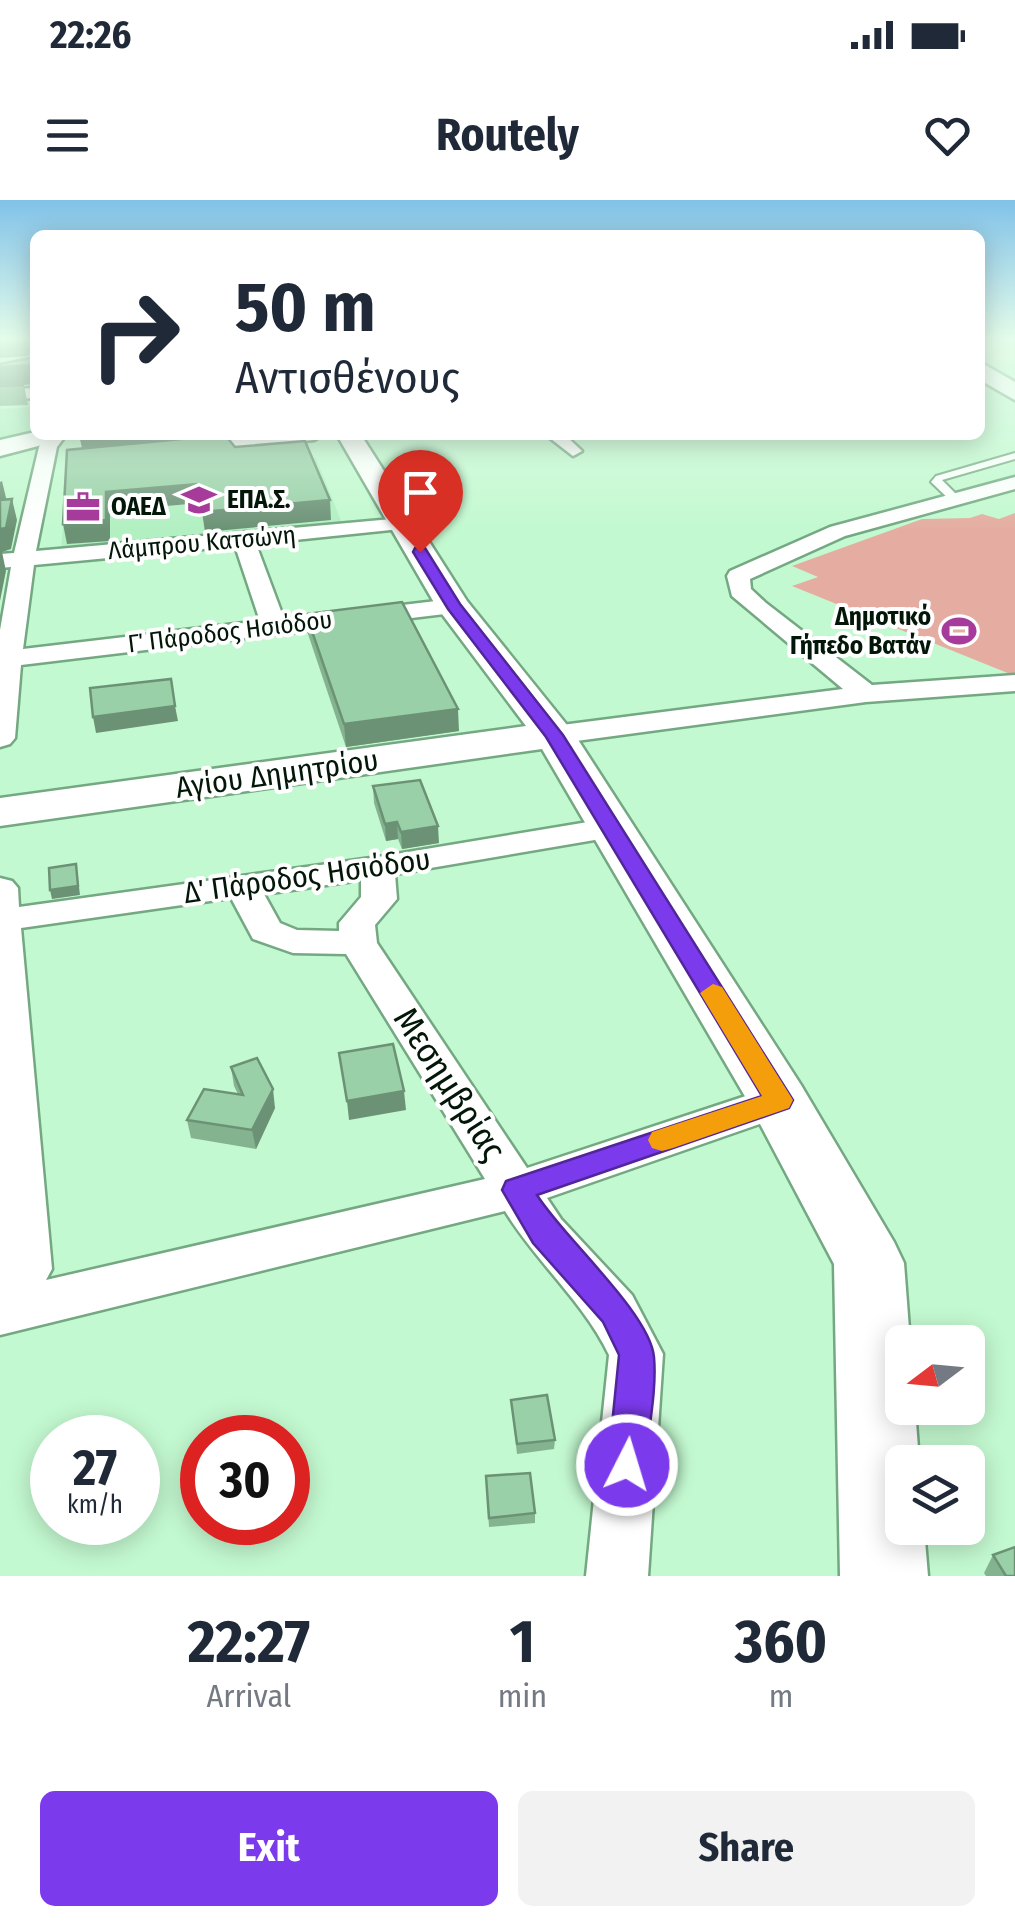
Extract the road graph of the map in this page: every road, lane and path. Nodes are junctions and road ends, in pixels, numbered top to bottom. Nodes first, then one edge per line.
1 (33, 440) edge
2 (54, 440) edge
3 (260, 440) edge
4 (352, 440) edge
5 (561, 440) edge
6 (0, 448) edge
7 (164, 449) edge
8 (573, 451) dead end
9 (1015, 456) edge
10 (1015, 483) edge
11 (957, 501) junction
12 (403, 524) junction
13 (242, 539) junction
14 (11, 560) edge
15 (453, 606) junction
16 (6, 620) edge
17 (274, 626) junction
18 (4, 667) edge
19 (1015, 683) edge
20 (866, 694) junction
21 (554, 735) junction
22 (0, 738) edge
23 (0, 812) edge
24 (612, 828) junction
25 (378, 867) junction
26 (242, 886) junction
27 (1, 904) edge
28 (358, 943) junction
29 (779, 1100) junction
30 (517, 1190) junction
31 (0, 1310) edge
32 (617, 1576) edge
33 (884, 1576) edge

1 - 6 street
2 - 14 street
3 - 7 street
4 - 12 street
5 - 8 street
9 - 11 lane
10 - 11 street
11 - 20 street
12 - 13 street, Λάμπρου Κατσώνη
12 - 15 street
13 - 14 street, Λάμπρου Κατσώνη
13 - 17 street
14 - 16 street
15 - 17 street, Γ΄ Πάροδος Ησιόδου
15 - 21 street
16 - 18 street
17 - 18 street, Γ΄ Πάροδος Ησιόδου
18 - 22 street
19 - 20 street
20 - 21 street
21 - 23 street, Αγίου Δημητρίου
21 - 24 street
24 - 25 street, Δ΄ Πάροδος Ησιόδου
24 - 29 street
25 - 26 street, Δ΄ Πάροδος Ησιόδου
25 - 28 street
26 - 27 street, Δ΄ Πάροδος Ησιόδου
26 - 28 street
27 - 31 street
28 - 30 street, Μεσημβρίας
29 - 30 street
29 - 33 street
30 - 31 street
30 - 32 street, Μεσημβρίας

